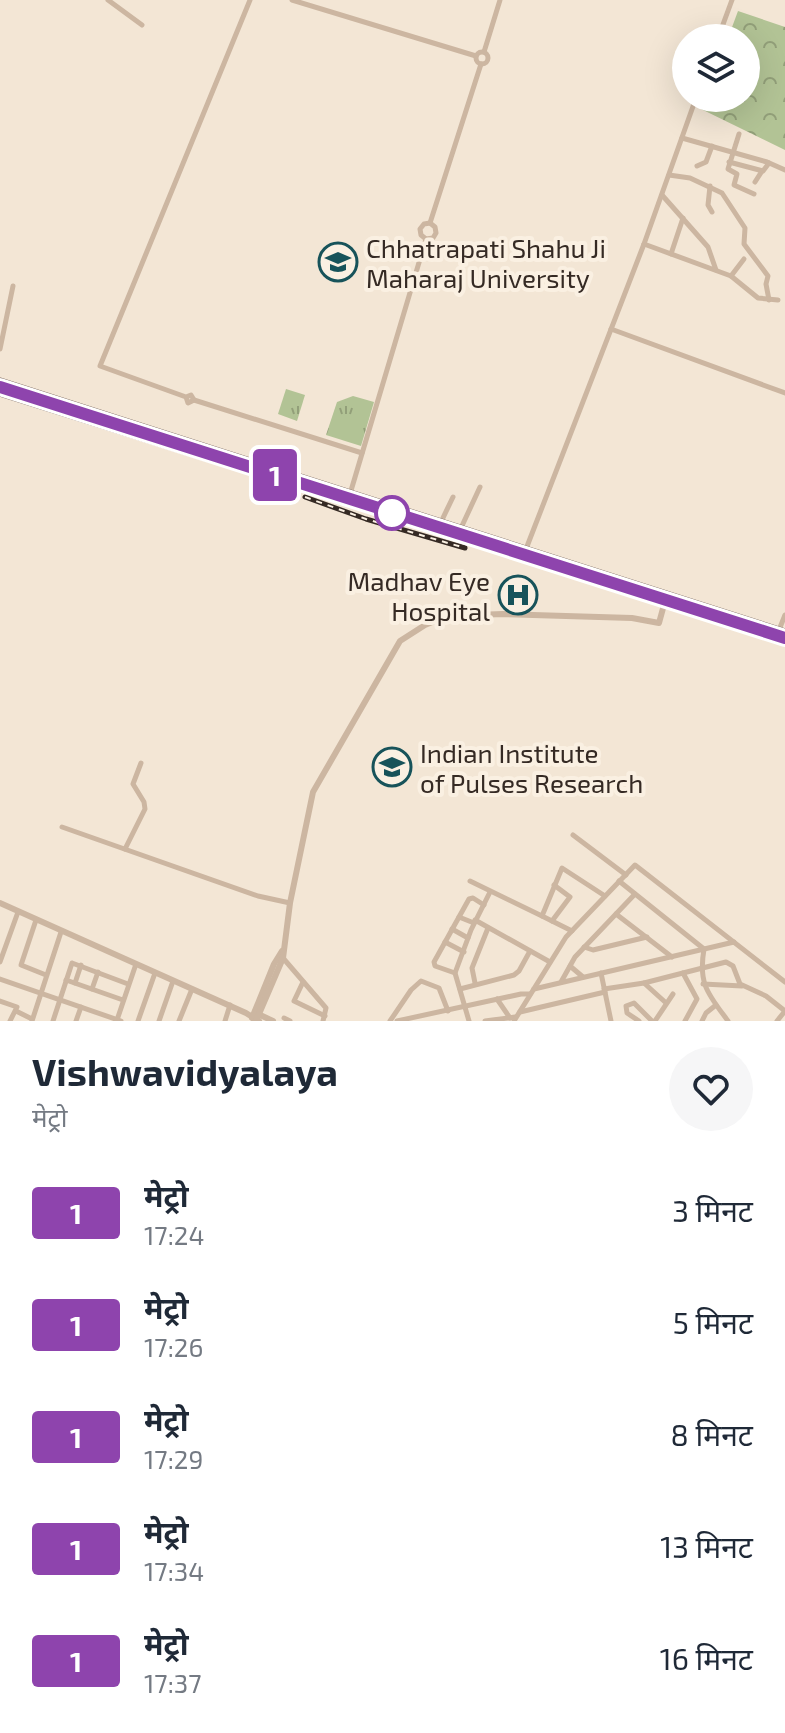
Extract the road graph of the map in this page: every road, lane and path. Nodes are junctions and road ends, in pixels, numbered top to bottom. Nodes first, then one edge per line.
1 (108, 0) edge
2 (250, 0) edge
3 (292, 0) edge
4 (500, 0) edge
5 (732, 0) edge
6 (723, 24) edge
7 (142, 25) dead end
8 (484, 52) junction
9 (476, 56) junction
10 (481, 64) junction
11 (691, 112) edge
12 (739, 134) dead end
13 (682, 138) junction
14 (712, 146) junction
15 (733, 152) junction
16 (729, 162) junction
17 (769, 163) junction
18 (697, 166) dead end
19 (785, 170) edge
20 (762, 171) junction
21 (669, 175) junction
22 (755, 182) dead end
23 (710, 186) junction
24 (754, 194) dead end
25 (662, 195) junction
26 (712, 212) dead end
27 (683, 218) junction
28 (430, 223) junction
29 (426, 239) junction
30 (644, 244) junction
31 (671, 254) junction
32 (744, 259) dead end
33 (716, 270) junction
34 (731, 276) junction
35 (13, 286) dead end
36 (769, 300) junction
37 (778, 300) dead end
38 (611, 329) junction
39 (0, 349) edge
40 (0, 382) edge
41 (0, 392) edge
42 (785, 393) edge
43 (71, 410) junction
44 (362, 453) junction
45 (480, 487) dead end
46 (453, 497) dead end
47 (348, 498) junction
48 (441, 523) junction
49 (461, 529) junction
50 (524, 554) junction
51 (665, 601) junction
52 (785, 615) edge
53 (783, 635) edge
54 (141, 763) dead end
55 (62, 827) dead end
56 (573, 835) dead end
57 (125, 849) junction
58 (626, 875) junction
59 (470, 881) dead end
60 (619, 881) junction
61 (554, 885) junction
62 (490, 892) junction
63 (635, 894) junction
64 (605, 896) junction
65 (0, 903) edge
66 (290, 903) junction
67 (484, 905) junction
68 (18, 912) junction
69 (616, 914) junction
70 (542, 916) junction
71 (459, 917) junction
72 (36, 920) junction
73 (552, 921) junction
74 (474, 922) junction
75 (488, 928) junction
76 (452, 929) junction
77 (572, 931) junction
78 (61, 932) junction
79 (647, 937) junction
80 (468, 938) junction
81 (445, 942) junction
82 (735, 942) junction
83 (584, 947) junction
84 (284, 948) junction
85 (704, 949) junction
86 (530, 951) junction
87 (464, 952) junction
88 (672, 957) junction
89 (283, 958) junction
90 (0, 960) edge
91 (550, 962) junction
92 (136, 964) junction
93 (81, 965) junction
94 (570, 966) junction
95 (701, 968) junction
96 (98, 972) junction
97 (155, 973) junction
98 (455, 973) junction
99 (601, 973) junction
100 (683, 973) junction
101 (46, 975) junction
102 (583, 977) junction
103 (0, 979) edge
104 (66, 980) junction
105 (173, 981) junction
106 (303, 982) junction
107 (785, 982) edge
108 (75, 983) junction
109 (475, 983) dead end
110 (560, 983) junction
111 (644, 983) junction
112 (128, 984) junction
113 (703, 984) junction
114 (742, 986) junction
115 (92, 989) junction
116 (192, 989) junction
117 (460, 989) junction
118 (605, 991) junction
119 (532, 992) junction
120 (41, 993) junction
121 (673, 994) dead end
122 (58, 999) junction
123 (497, 999) junction
124 (123, 1000) junction
125 (0, 1001) edge
126 (665, 1002) dead end
127 (230, 1005) junction
128 (716, 1005) junction
129 (81, 1007) junction
130 (466, 1007) junction
131 (16, 1011) junction
132 (448, 1011) junction
133 (785, 1011) edge
134 (254, 1017) edge
135 (515, 1017) edge
136 (324, 1018) edge
137 (32, 1020) edge
138 (182, 1020) edge
139 (10, 1021) edge
140 (53, 1021) edge
141 (76, 1021) edge
142 (118, 1021) edge
143 (138, 1021) edge
144 (159, 1021) edge
145 (225, 1021) edge
146 (273, 1021) edge
147 (390, 1021) edge
148 (397, 1021) edge
149 (469, 1021) edge
150 (485, 1021) edge
151 (611, 1021) edge
152 (639, 1021) edge
153 (653, 1021) edge
154 (685, 1021) edge
155 (702, 1021) edge
156 (728, 1021) edge
157 (777, 1021) edge

1 - 7 street
2 - 44 street
3 - 9 street
4 - 8 street
5 - 6 street
8 - 9 street
8 - 10 street
9 - 10 street
10 - 28 street
11 - 13 street
12 - 15 street
13 - 14 street
13 - 21 street
14 - 15 street
14 - 18 street
15 - 16 street
15 - 17 street
16 - 20 street
16 - 24 street
17 - 19 street
17 - 20 street
20 - 22 street
21 - 23 street
21 - 25 street
23 - 26 street
23 - 36 street
25 - 27 street
25 - 30 street
27 - 31 street
27 - 33 street
28 - 29 street
28 - 29 street
29 - 44 street
30 - 31 street
30 - 38 street
31 - 33 street
32 - 34 street
33 - 34 street
34 - 36 street
35 - 39 street
36 - 37 street
38 - 42 street
38 - 50 street
40 - 43 highway
41 - 43 highway
43 - 47 highway
44 - 47 street
45 - 49 street
46 - 48 street
47 - 48 highway
47 - 50 highway
48 - 49 highway
49 - 50 highway
50 - 51 highway
50 - 53 highway
51 - 53 highway
51 - 66 street
52 - 53 street
54 - 57 street
55 - 57 street
56 - 58 street
57 - 66 street
58 - 60 street
58 - 82 street
59 - 62 street
60 - 63 street
60 - 64 street
61 - 64 street
61 - 70 street
61 - 73 street
62 - 67 street
62 - 70 street
63 - 69 street
63 - 85 street
64 - 77 street
65 - 68 street
66 - 84 street
67 - 71 street
67 - 74 street
68 - 72 street
68 - 90 street
69 - 79 street
69 - 83 street
70 - 73 street
71 - 74 street
71 - 76 street
72 - 78 street
72 - 101 street
73 - 77 street
74 - 75 street
74 - 80 street
75 - 86 street
75 - 109 street
76 - 80 street
76 - 81 street
77 - 91 street
78 - 92 street
78 - 101 street
79 - 83 street
79 - 88 street
80 - 87 street
81 - 87 street
81 - 98 street
82 - 85 street
82 - 107 street
83 - 94 street
84 - 89 street
84 - 134 street
85 - 88 street
85 - 95 street
86 - 91 street
86 - 117 street
87 - 98 street
88 - 99 street
89 - 106 street
89 - 134 street
91 - 119 street
92 - 97 street
92 - 112 street
93 - 96 street
93 - 104 street
93 - 108 street
94 - 102 street
94 - 110 street
95 - 100 street
95 - 113 street
95 - 114 street
96 - 112 street
96 - 115 street
97 - 105 street
97 - 143 street
98 - 117 street
99 - 102 street
99 - 118 street
100 - 111 street
100 - 154 street
101 - 120 street
102 - 110 street
103 - 120 street
104 - 108 street
104 - 122 street
105 - 116 street
105 - 144 street
106 - 136 street
106 - 136 street
108 - 115 street
110 - 119 street
111 - 118 street
111 - 126 street
112 - 124 street
113 - 114 street
113 - 128 street
114 - 133 street
115 - 124 street
116 - 127 street
116 - 138 street
117 - 130 street
118 - 135 street
118 - 151 street
119 - 123 street
119 - 135 street
120 - 122 street
120 - 137 street
121 - 153 street
122 - 129 street
122 - 140 street
123 - 130 street
123 - 135 street
124 - 142 street
125 - 131 street
127 - 134 street
127 - 145 street
128 - 155 street
128 - 156 street
129 - 141 street
129 - 142 street
130 - 132 street
130 - 149 street
131 - 137 street
131 - 139 street
132 - 147 street
132 - 148 street
133 - 157 street
134 - 146 street
135 - 150 street
152 - 153 street

